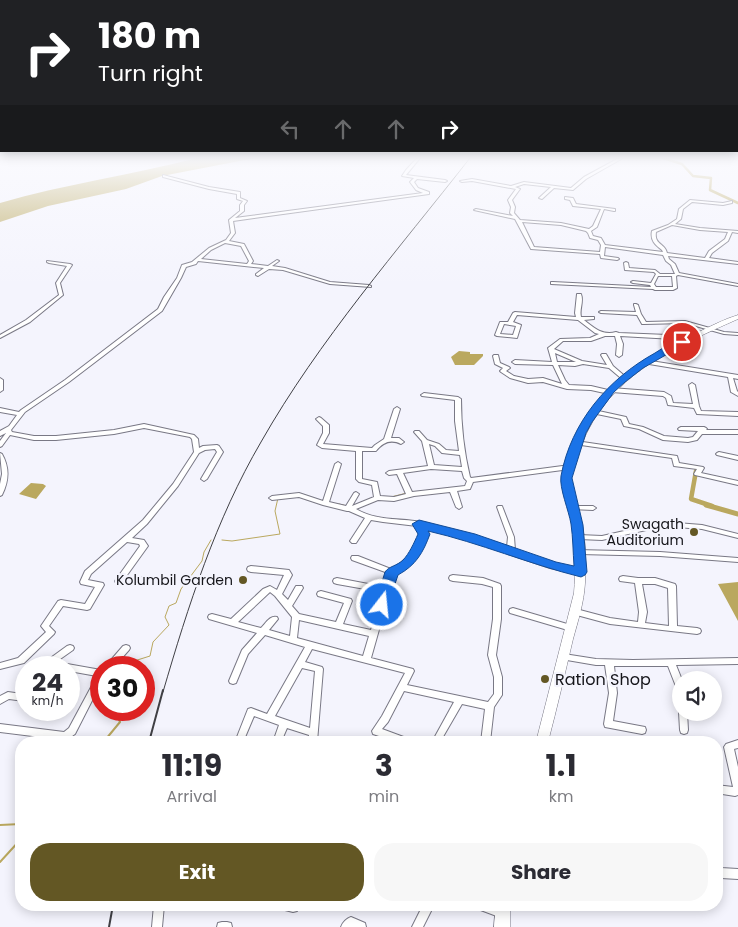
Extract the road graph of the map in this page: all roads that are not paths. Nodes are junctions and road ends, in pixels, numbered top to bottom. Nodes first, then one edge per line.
1 (245, 201) edge
2 (368, 201) edge
3 (511, 201) edge
4 (573, 201) edge
5 (691, 201) edge
6 (694, 201) edge
7 (731, 202) dead end
8 (603, 208) junction
9 (476, 210) dead end
10 (614, 210) dead end
11 (231, 220) junction
12 (518, 220) junction
13 (671, 224) junction
14 (590, 231) junction
15 (730, 231) junction
16 (738, 232) edge
17 (224, 242) junction
18 (602, 245) junction
19 (602, 253) junction
20 (665, 254) junction
21 (707, 258) junction
22 (617, 259) dead end
23 (197, 260) junction
24 (49, 262) dead end
25 (277, 262) dead end
26 (626, 263) dead end
27 (738, 263) edge
28 (248, 265) junction
29 (268, 268) junction
30 (658, 274) junction
31 (258, 275) dead end
32 (676, 275) junction
33 (633, 282) dead end
34 (553, 283) dead end
35 (738, 285) edge
36 (369, 286) dead end
37 (653, 287) junction
38 (579, 295) dead end
39 (636, 306) dead end
40 (601, 312) dead end
41 (639, 314) junction
42 (738, 317) edge
43 (592, 318) dead end
44 (579, 319) junction
45 (510, 322) dead end
46 (713, 328) junction
47 (616, 333) junction
48 (604, 334) junction
49 (738, 334) edge
50 (0, 337) edge
51 (692, 338) junction
52 (552, 350) junction
53 (619, 355) dead end
54 (496, 356) dead end
55 (604, 356) dead end
56 (515, 362) dead end
57 (581, 362) junction
58 (645, 362) junction
59 (556, 363) junction
60 (611, 367) junction
61 (730, 376) junction
62 (738, 377) edge
63 (624, 378) junction
64 (0, 380) edge
65 (692, 385) dead end
66 (567, 387) junction
67 (0, 390) edge
68 (610, 391) junction
69 (738, 394) edge
70 (424, 395) dead end
71 (696, 406) junction
72 (0, 410) edge
73 (397, 410) dead end
74 (594, 412) junction
75 (20, 414) junction
76 (738, 414) edge
77 (319, 419) dead end
78 (680, 429) dead end
79 (9, 431) junction
80 (738, 431) edge
81 (417, 432) dead end
82 (0, 434) edge
83 (387, 440) junction
84 (424, 441) junction
85 (402, 442) dead end
86 (576, 443) junction
87 (0, 445) edge
88 (359, 449) junction
89 (197, 452) junction
90 (462, 453) junction
91 (719, 454) dead end
92 (0, 455) edge
93 (738, 458) edge
94 (338, 464) dead end
95 (431, 467) junction
96 (570, 467) junction
97 (465, 469) junction
98 (399, 472) junction
99 (389, 473) dead end
100 (204, 479) dead end
101 (470, 480) junction
102 (738, 483) edge
103 (453, 490) junction
104 (0, 494) edge
105 (356, 494) dead end
106 (410, 495) junction
107 (276, 498) dead end
108 (377, 498) junction
109 (325, 504) junction
110 (459, 506) dead end
111 (500, 507) dead end
112 (573, 508) junction
113 (593, 508) dead end
114 (349, 509) junction
115 (369, 517) junction
116 (419, 524) junction
117 (579, 536) junction
118 (738, 536) edge
119 (125, 539) junction
120 (354, 541) dead end
121 (511, 552) junction
122 (580, 552) junction
123 (355, 558) dead end
124 (738, 560) edge
125 (251, 569) dead end
126 (392, 572) junction
127 (581, 572) junction
128 (452, 578) dead end
129 (623, 579) dead end
130 (142, 580) dead end
131 (337, 581) dead end
132 (638, 581) junction
133 (298, 588) dead end
134 (386, 590) junction
135 (278, 594) junction
136 (320, 594) dead end
137 (288, 606) junction
138 (513, 611) dead end
139 (576, 612) junction
140 (212, 616) dead end
141 (296, 616) junction
142 (274, 619) dead end
143 (232, 623) junction
144 (640, 625) junction
145 (338, 626) junction
146 (571, 628) junction
147 (673, 630) junction
148 (697, 631) dead end
149 (261, 632) junction
150 (374, 634) junction
151 (292, 640) junction
152 (310, 645) junction
153 (70, 648) dead end
154 (126, 648) dead end
155 (60, 656) edge
156 (119, 656) edge
157 (564, 657) junction
158 (366, 660) junction
159 (738, 661) edge
160 (609, 662) junction
161 (671, 662) junction
162 (300, 664) junction
163 (0, 666) edge
164 (674, 671) edge
165 (233, 681) dead end
166 (402, 687) junction
167 (15, 696) edge
168 (90, 696) edge
169 (460, 700) junction
170 (0, 701) edge
171 (490, 706) junction
172 (269, 718) junction
173 (684, 721) edge
174 (284, 724) junction
175 (0, 728) edge
176 (642, 730) dead end
177 (684, 730) dead end
178 (241, 736) edge
179 (279, 736) edge
180 (310, 736) edge
181 (314, 736) edge
182 (389, 736) edge
183 (439, 736) edge
184 (487, 736) edge
185 (544, 736) edge
186 (738, 744) edge
187 (723, 790) edge
188 (723, 872) edge
189 (738, 874) edge
190 (158, 911) edge
191 (425, 911) edge
192 (157, 927) edge
193 (222, 927) edge
194 (228, 927) edge
195 (346, 927) edge
196 (361, 927) edge
197 (416, 927) edge

1 - 11 street
2 - 11 street
3 - 12 street
4 - 8 street
5 - 13 street
6 - 7 street
8 - 10 street
8 - 14 street
9 - 12 street
11 - 17 street
12 - 14 street
12 - 19 street
13 - 15 street
13 - 20 street
14 - 18 street
15 - 16 street
15 - 21 street
17 - 23 street
17 - 28 street
18 - 19 street
18 - 20 street
19 - 22 street
20 - 21 street
20 - 32 street
21 - 27 street
23 - 28 street
23 - 75 street
24 - 50 street
25 - 29 street
26 - 30 street
28 - 29 street
29 - 31 street
29 - 36 street
30 - 32 street
30 - 37 street
32 - 35 street
32 - 37 street
33 - 37 street
34 - 37 street
38 - 44 street
39 - 41 street
40 - 41 street
41 - 46 street
42 - 46 highway
43 - 44 street
44 - 45 street
44 - 48 street
46 - 49 street
46 - 51 highway
47 - 48 street
47 - 51 street
47 - 53 street
48 - 52 street
51 - 58 highway
52 - 57 street
52 - 59 street
54 - 66 street
55 - 60 street
56 - 59 street
57 - 59 street
57 - 60 street
58 - 61 street
58 - 63 highway
59 - 66 street
60 - 63 street
61 - 62 street
61 - 69 street
63 - 68 highway
64 - 67 street
65 - 71 street
66 - 68 street
68 - 71 street
68 - 74 highway
70 - 90 street
71 - 76 street
72 - 75 street
73 - 83 street
74 - 80 street
74 - 86 highway
75 - 79 street
77 - 88 street
78 - 80 street
79 - 82 street
79 - 87 street
79 - 89 street
81 - 84 street
83 - 85 street
83 - 88 street
84 - 90 street
84 - 95 street
86 - 96 highway
86 - 102 street
88 - 108 street
89 - 100 street
89 - 119 street
90 - 97 street
91 - 93 street
92 - 104 street
94 - 109 street
95 - 97 street
95 - 98 street
96 - 101 street
96 - 112 highway
97 - 101 street
98 - 99 street
98 - 106 street
101 - 103 street
103 - 106 street
103 - 110 street
105 - 114 street
106 - 108 street
107 - 109 street
108 - 114 street
109 - 114 street
111 - 121 street
112 - 113 street
112 - 117 highway
114 - 115 street
115 - 116 street
115 - 120 street
116 - 121 street
116 - 126 street
117 - 118 street
117 - 122 highway
119 - 130 street
119 - 163 street
121 - 127 street
122 - 124 street
122 - 127 highway
123 - 126 street
125 - 135 street
126 - 134 street
127 - 139 highway
128 - 171 street
129 - 132 street
131 - 134 street
132 - 144 street
132 - 147 street
133 - 137 street
134 - 150 street
135 - 137 street
135 - 143 street
136 - 145 street
137 - 141 street
138 - 146 street
139 - 144 street
139 - 146 highway
140 - 143 street
141 - 145 street
141 - 151 street
142 - 149 street
143 - 149 street
144 - 147 street
145 - 150 street
146 - 157 highway
147 - 148 street
149 - 151 street
149 - 165 street
150 - 158 street
151 - 152 street
152 - 158 street
152 - 162 street
153 - 155 street
154 - 156 street
157 - 160 street
157 - 185 highway
158 - 166 street
159 - 161 street
160 - 161 street
160 - 176 street
161 - 164 street
162 - 172 street
162 - 181 street
166 - 169 street
166 - 182 street
167 - 170 street
168 - 175 street
169 - 171 street
169 - 183 street
171 - 184 street
172 - 174 street
172 - 178 street
173 - 177 street
174 - 179 street
174 - 180 street
186 - 187 street
188 - 189 street
190 - 192 street
191 - 197 street
193 - 194 street
195 - 196 street

